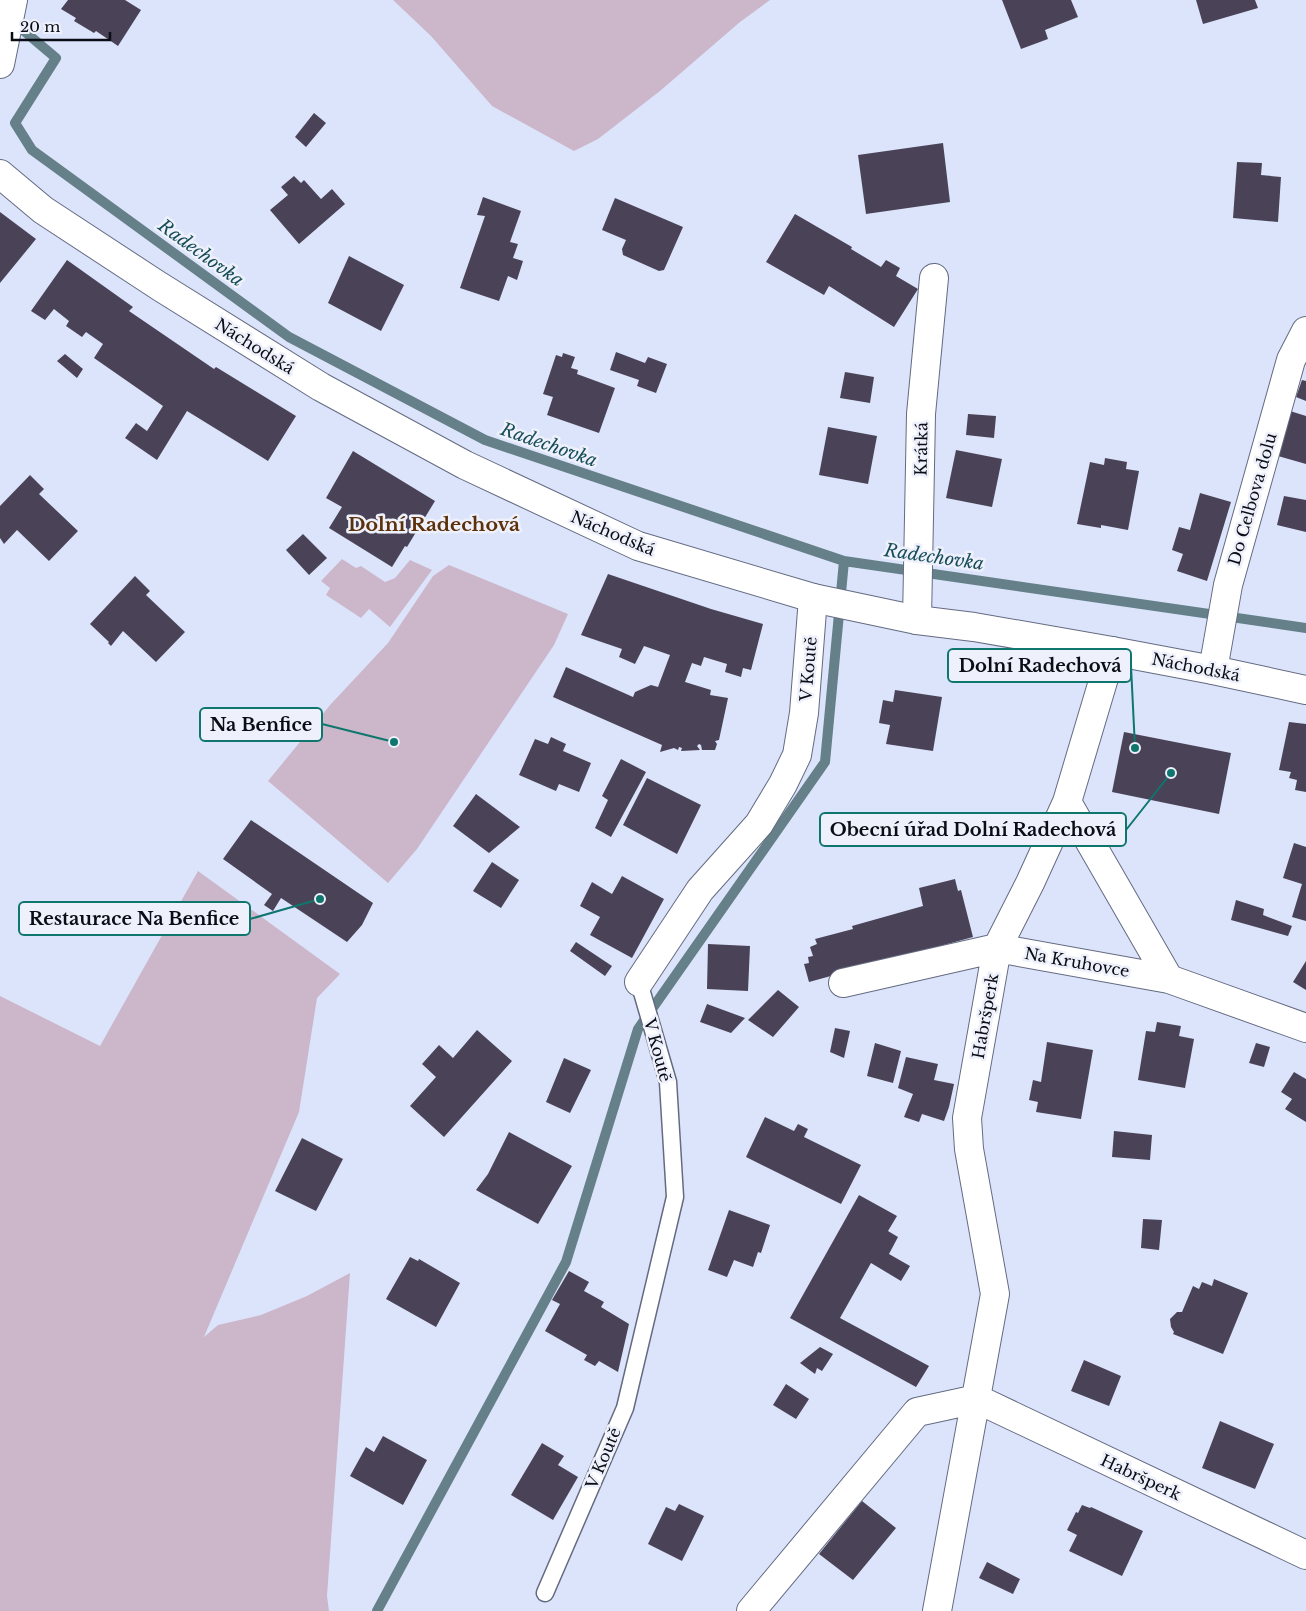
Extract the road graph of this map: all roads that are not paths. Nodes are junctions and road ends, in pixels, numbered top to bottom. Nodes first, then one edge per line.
1 (13, 0) edge
2 (2, 54) edge
3 (0, 174) edge
4 (934, 278) dead end
5 (1306, 332) edge
6 (813, 598) junction
7 (917, 620) junction
8 (1112, 651) junction
9 (1213, 670) junction
10 (1306, 690) edge
11 (1067, 802) junction
12 (997, 948) junction
13 (1169, 979) junction
14 (639, 982) joint
15 (843, 983) dead end
16 (1306, 1028) edge
17 (977, 1399) junction
18 (1306, 1555) edge
19 (545, 1593) dead end
20 (751, 1611) edge
21 (937, 1611) edge

1 - 2 street
3 - 6 street, Náchodská
4 - 7 street, Krátká
5 - 9 street, Do Celbova dolu
6 - 7 street, Náchodská
6 - 14 street, V Koutě
7 - 8 street, Náchodská
8 - 9 street, Náchodská
8 - 11 street, Habršperk
9 - 10 street, Náchodská
11 - 12 street, Habršperk
11 - 13 street
12 - 13 street, Na Kruhovce
12 - 15 street, Na Kruhovce
12 - 17 street, Habršperk
13 - 16 street, Na Kruhovce
14 - 19 lane, V Koutě
17 - 18 street, Habršperk
17 - 20 street
17 - 21 street, Habršperk

